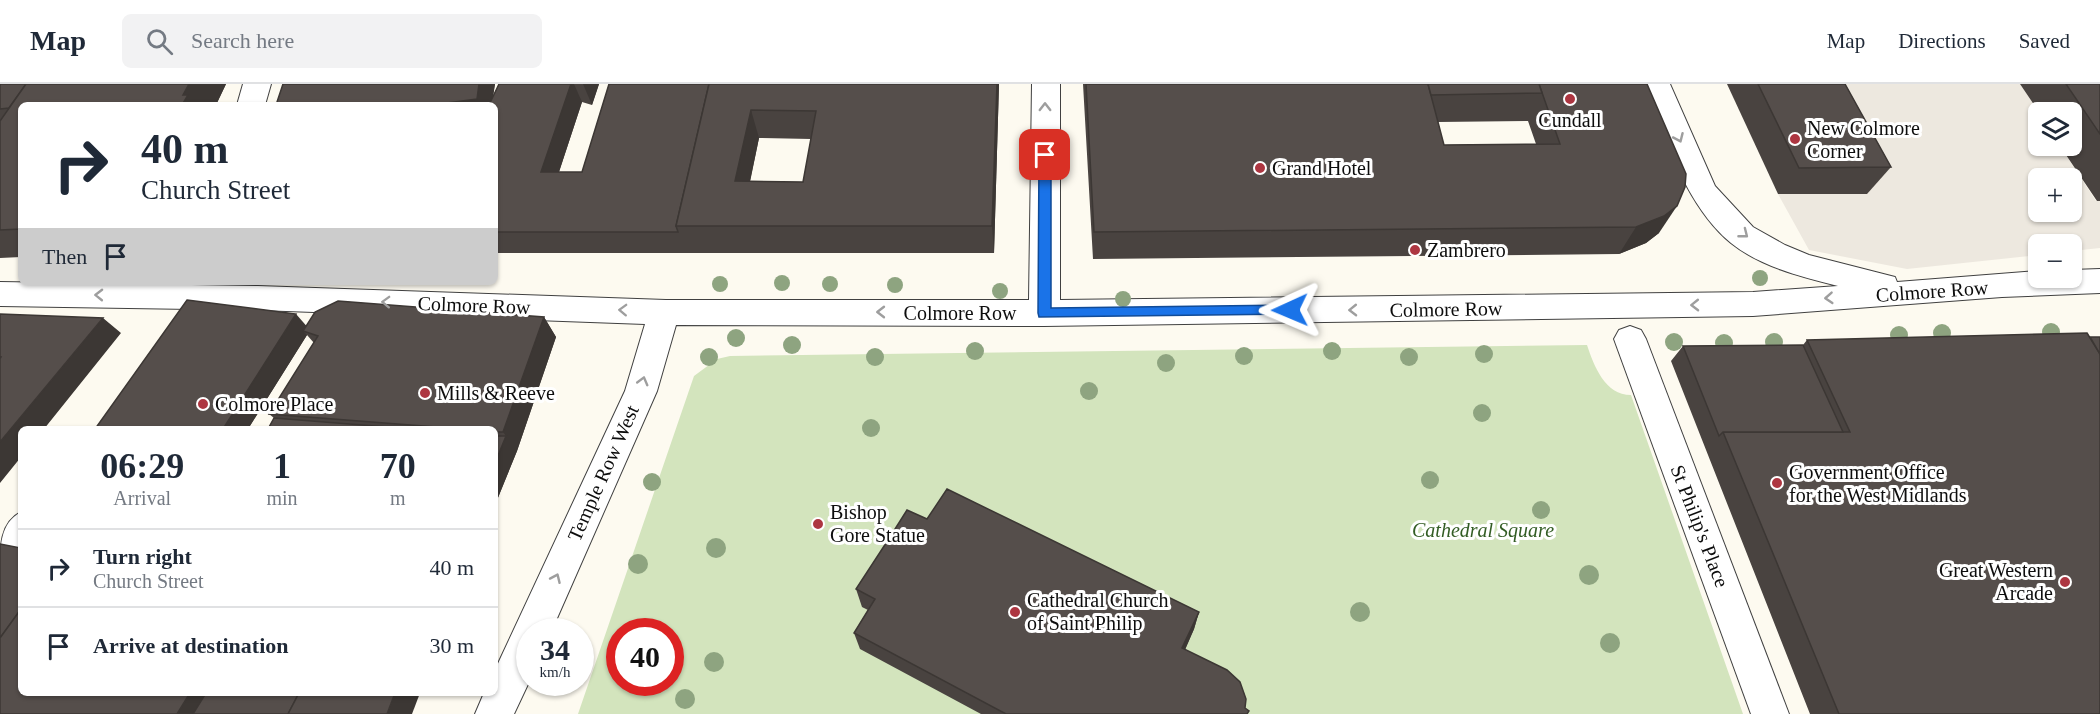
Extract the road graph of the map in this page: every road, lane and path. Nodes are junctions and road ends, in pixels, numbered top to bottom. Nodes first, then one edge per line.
1 (257, 84) edge
2 (1046, 84) edge
3 (1656, 84) edge
4 (252, 102) edge
5 (2100, 280) edge
6 (193, 289) edge
7 (1909, 292) junction
8 (0, 294) edge
9 (666, 312) junction
10 (1044, 313) junction
11 (170, 327) edge
12 (1630, 339) dead end
13 (18, 532) edge
14 (0, 556) edge
15 (538, 618) edge
16 (516, 667) edge
17 (494, 714) edge
18 (1770, 714) edge

1 - 4 street
10 -> 2 street
3 -> 7 street
5 - 7 street, Colmore Row
6 -> 8 street, Colmore Row
9 -> 6 street, Colmore Row
6 - 11 street
7 -> 10 street, Colmore Row
10 -> 9 street, Colmore Row
15 -> 9 street, Temple Row West
12 - 18 street, St Philip's Place
13 - 14 street
16 - 17 street

